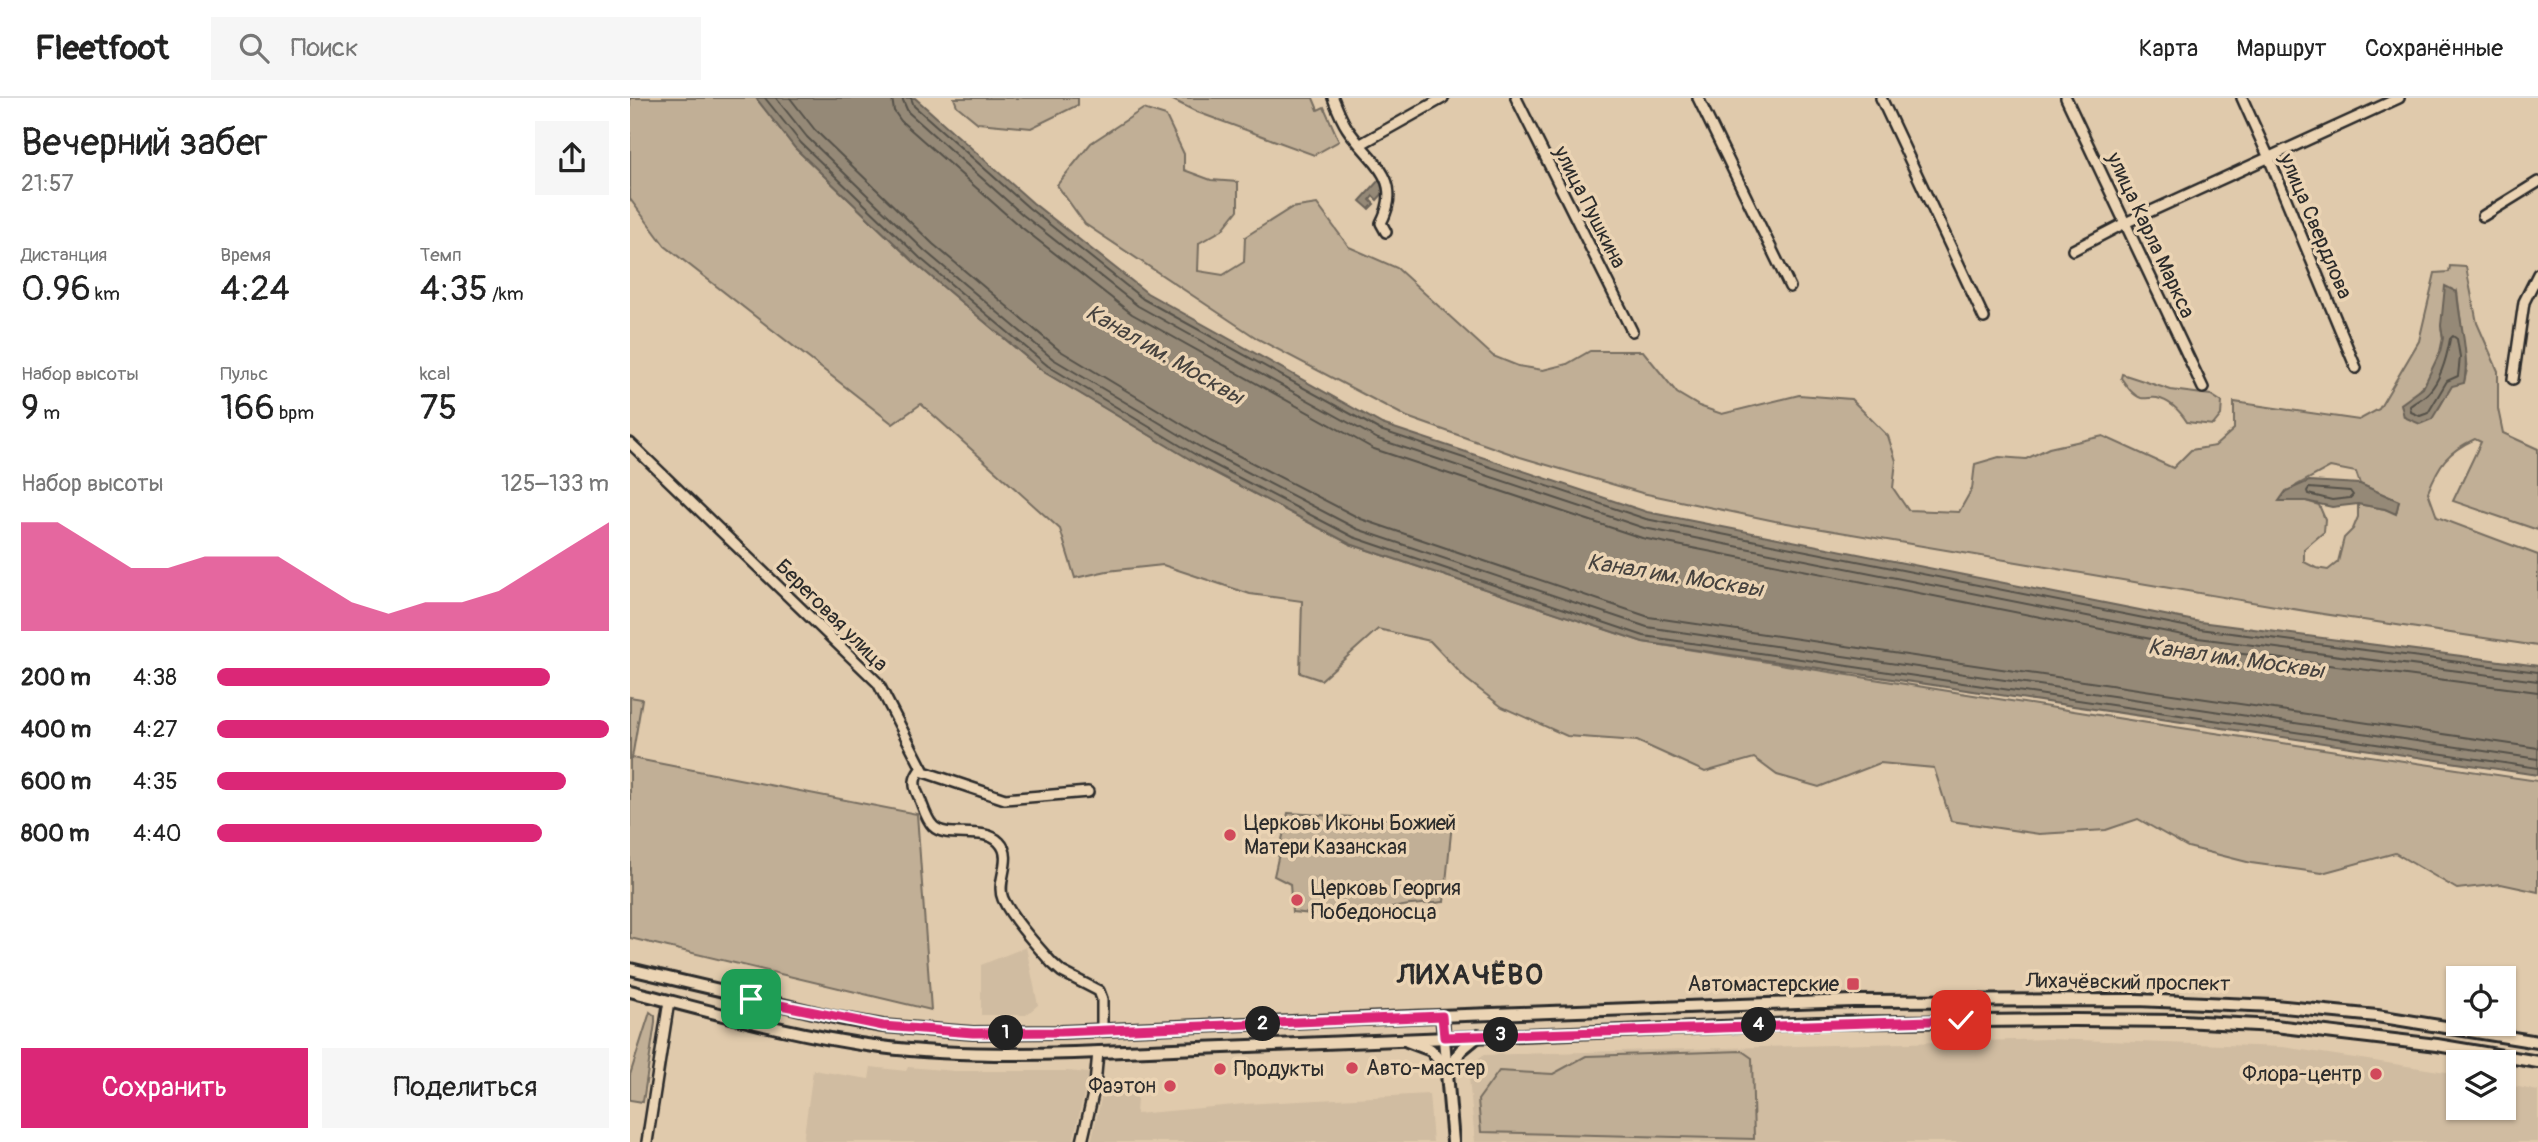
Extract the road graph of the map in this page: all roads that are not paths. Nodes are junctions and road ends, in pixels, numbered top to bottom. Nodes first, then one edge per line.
1 (1333, 98) edge
2 (1443, 98) edge
3 (1516, 98) edge
4 (1698, 98) edge
5 (1881, 98) edge
6 (2066, 98) edge
7 (2242, 98) edge
8 (2399, 98) edge
9 (2377, 102) edge
10 (1361, 144) junction
11 (2269, 158) junction
12 (2538, 182) edge
13 (2483, 216) dead end
14 (2125, 223) junction
15 (1387, 232) dead end
16 (2073, 250) dead end
17 (2538, 274) edge
18 (1790, 287) dead end
19 (1984, 318) dead end
20 (1632, 331) dead end
21 (2356, 368) dead end
22 (2513, 379) dead end
23 (2203, 388) dead end
24 (630, 443) edge
25 (922, 768) junction
26 (1088, 793) dead end
27 (630, 969) edge
28 (630, 991) edge
29 (669, 1001) junction
30 (1442, 1016) junction
31 (1102, 1031) junction
32 (1478, 1036) junction
33 (1444, 1037) junction
34 (1401, 1039) junction
35 (2538, 1042) edge
36 (1098, 1052) junction
37 (2538, 1062) edge
38 (1447, 1072) junction
39 (647, 1142) edge
40 (1082, 1142) edge
41 (1453, 1142) edge

1 - 10 street
2 - 10 street
3 - 20 street, улица Пушкина
4 - 18 street
5 - 19 street
6 - 14 street, улица Карла Маркса
7 - 11 street, улица Свердлова
8 - 9 street
9 - 11 street
10 - 15 street
11 - 14 street
11 - 21 street, улица Свердлова
12 - 13 street
14 - 16 street
14 - 23 street, улица Карла Маркса
17 - 22 street
24 - 25 street, Береговая улица
25 - 26 street
25 - 31 street
27 - 31 main road, Лихачёвский проспект
28 - 29 main road, Лихачёвский проспект
29 - 36 main road, Лихачёвский проспект
29 - 39 street
30 - 31 main road, Лихачёвский проспект
30 - 33 main road
30 - 35 main road, Лихачёвский проспект
32 - 33 main road, Лихачёвский проспект
32 - 37 main road, Лихачёвский проспект
32 - 38 main road
33 - 34 main road, Лихачёвский проспект
33 - 38 main road
34 - 36 main road, Лихачёвский проспект
34 - 38 main road
36 - 40 street
38 - 41 main road

